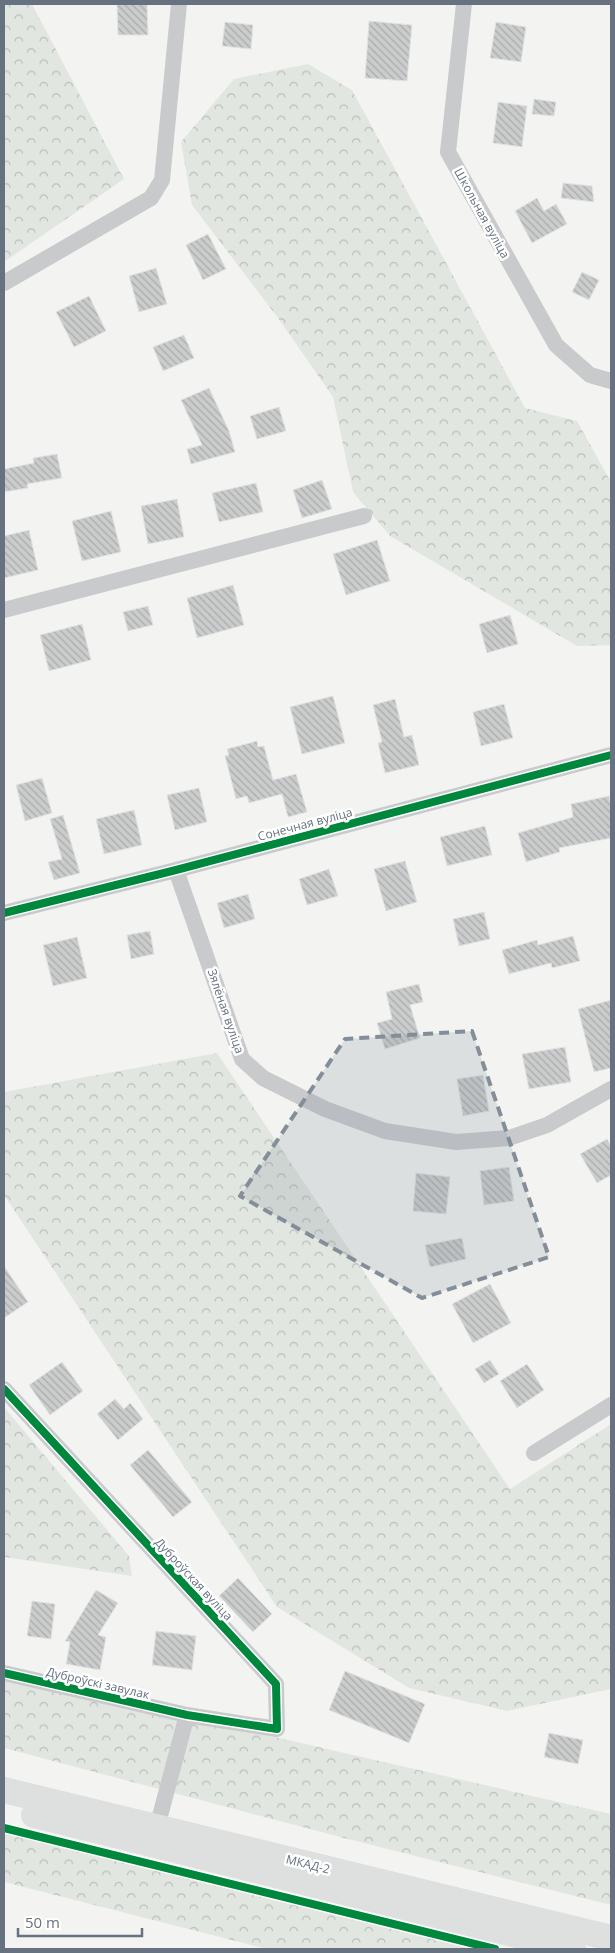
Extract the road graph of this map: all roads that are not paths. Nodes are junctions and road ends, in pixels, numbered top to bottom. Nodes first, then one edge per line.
1 (179, 4) edge
2 (464, 4) edge
3 (4, 283) edge
4 (611, 381) edge
5 (364, 516) dead end
6 (4, 610) edge
7 (611, 755) edge
8 (176, 870) junction
9 (4, 913) edge
10 (611, 1089) edge
11 (4, 1389) edge
12 (611, 1405) edge
13 (534, 1453) dead end
14 (4, 1673) edge
15 (187, 1715) junction
16 (4, 1790) edge
17 (4, 1808) edge
18 (157, 1827) junction
19 (611, 1938) edge
20 (573, 1949) edge

1 - 3 street
2 - 4 street, Школьная вуліца
5 - 6 street
7 - 8 street, Сонечная вуліца
8 - 9 street, Сонечная вуліца
8 - 10 street, Зялёная вуліца
11 - 15 street, Дуброўская вуліца
12 - 13 street
14 - 15 street, Дуброўскі завулак
15 - 18 street
16 - 18 highway, МКАД-2
17 - 20 highway
18 - 19 highway, МКАД-2

